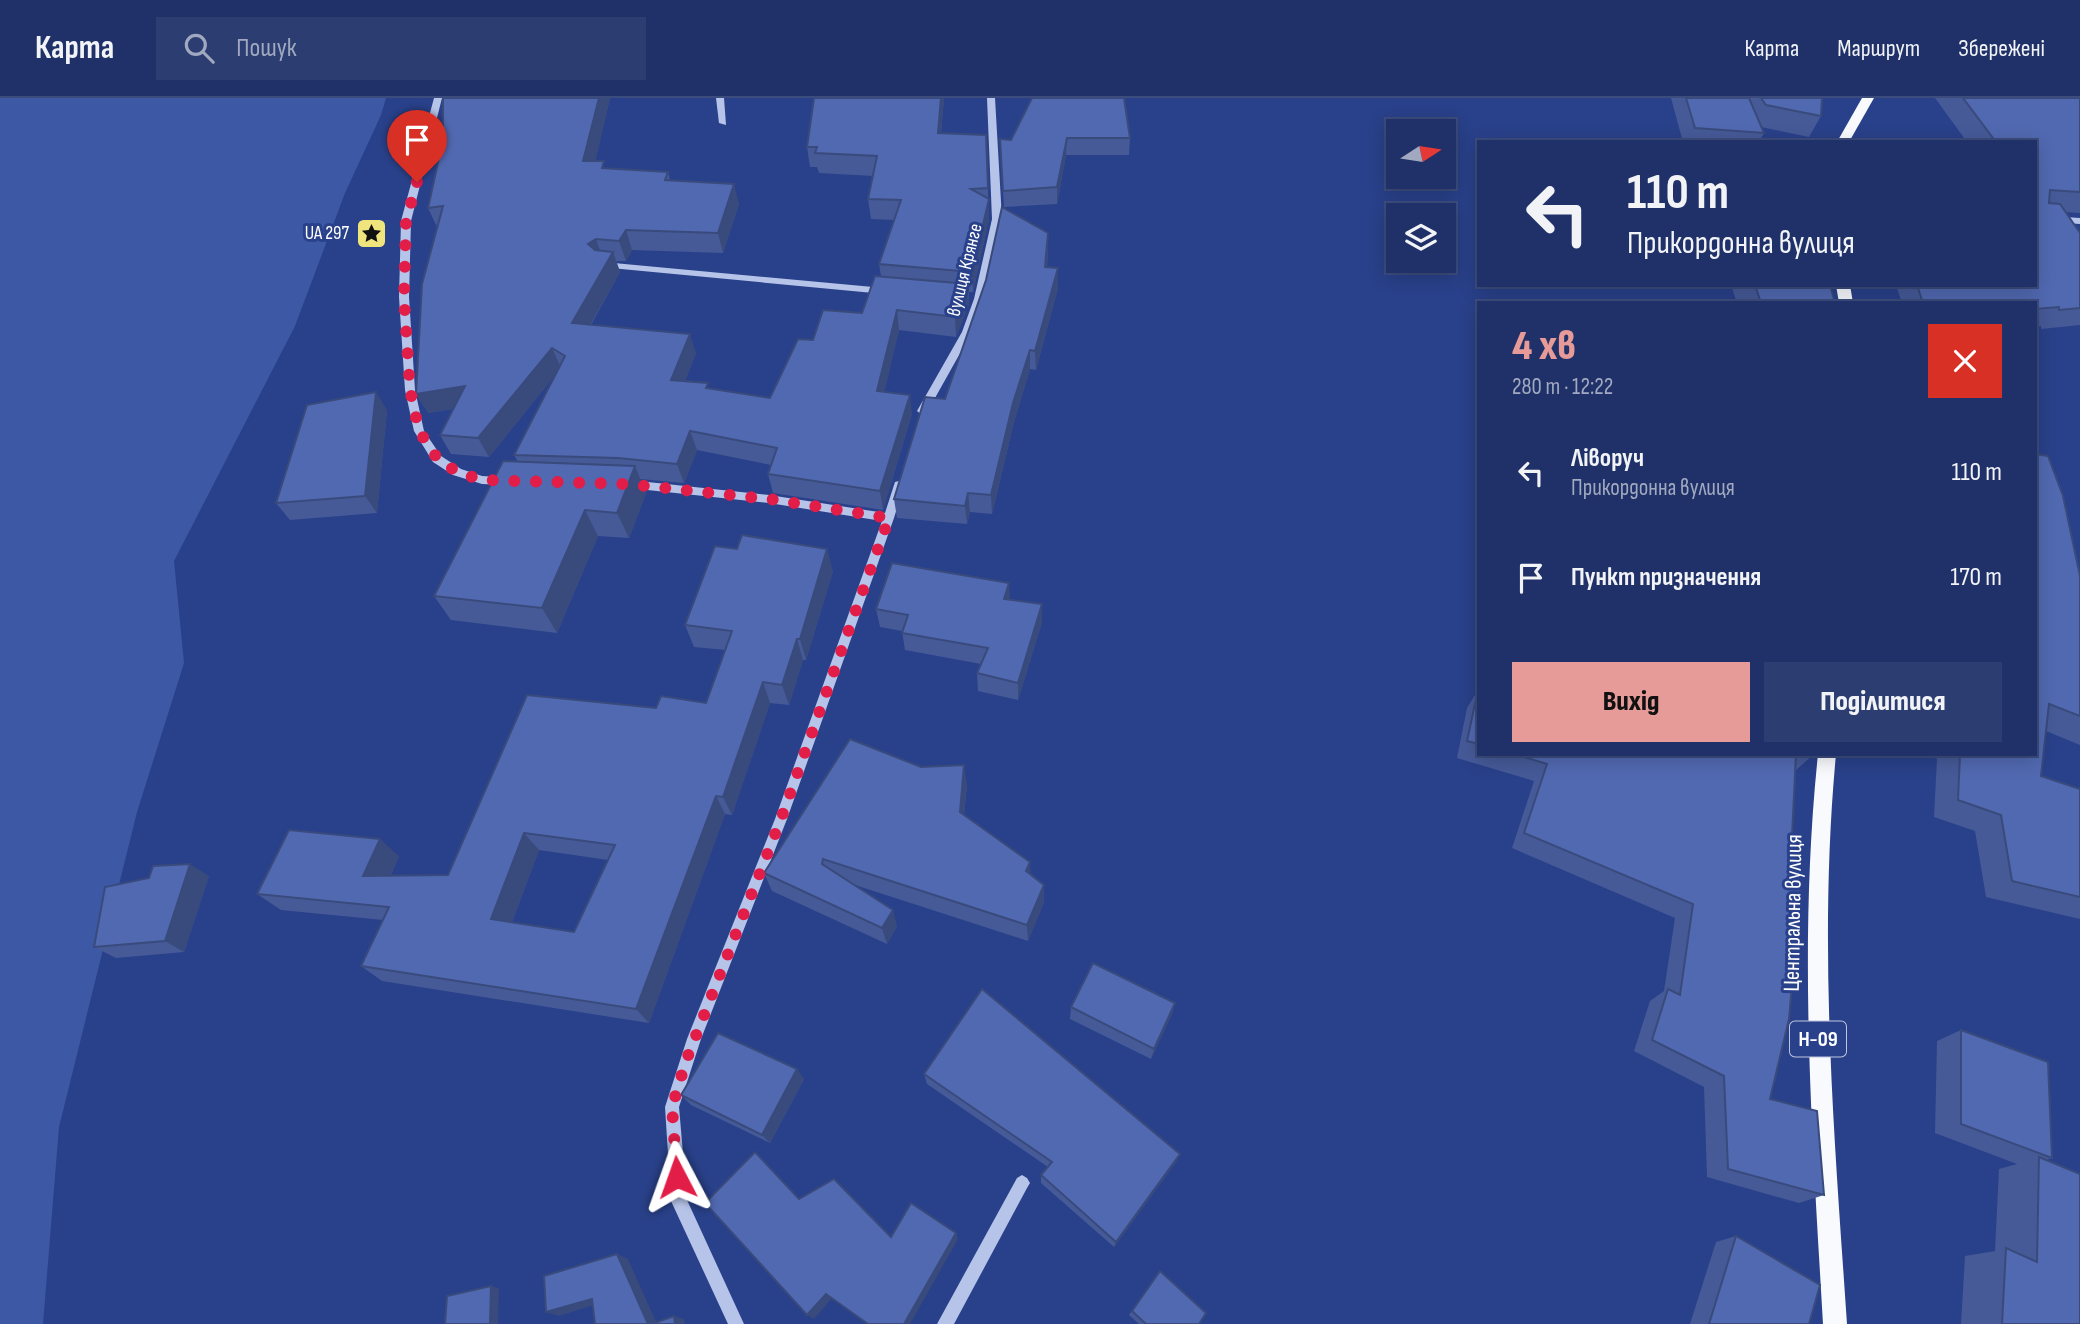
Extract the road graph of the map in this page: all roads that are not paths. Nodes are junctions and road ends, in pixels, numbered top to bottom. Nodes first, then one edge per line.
1 (438, 98) edge
2 (720, 98) edge
3 (991, 98) edge
4 (1868, 98) edge
5 (723, 123) dead end
6 (1844, 140) edge
7 (2037, 218) edge
8 (2080, 221) edge
9 (603, 265) edge
10 (900, 292) edge
11 (965, 298) edge
12 (979, 299) junction
13 (916, 428) edge
14 (901, 479) edge
15 (521, 481) edge
16 (613, 484) edge
17 (889, 518) junction
18 (1827, 756) edge
19 (1022, 1183) dead end
20 (736, 1324) edge
21 (945, 1324) edge
22 (1835, 1324) edge

1 - 15 street
2 - 5 street
3 - 12 street, вулиця Крянге
4 - 6 main road
7 - 8 street
9 - 10 street
11 - 12 street
12 - 13 street, вулиця Крянге
14 - 17 street
16 - 17 street
17 - 20 street
18 - 22 main road, Центральна вулиця / Н-09
19 - 21 street

